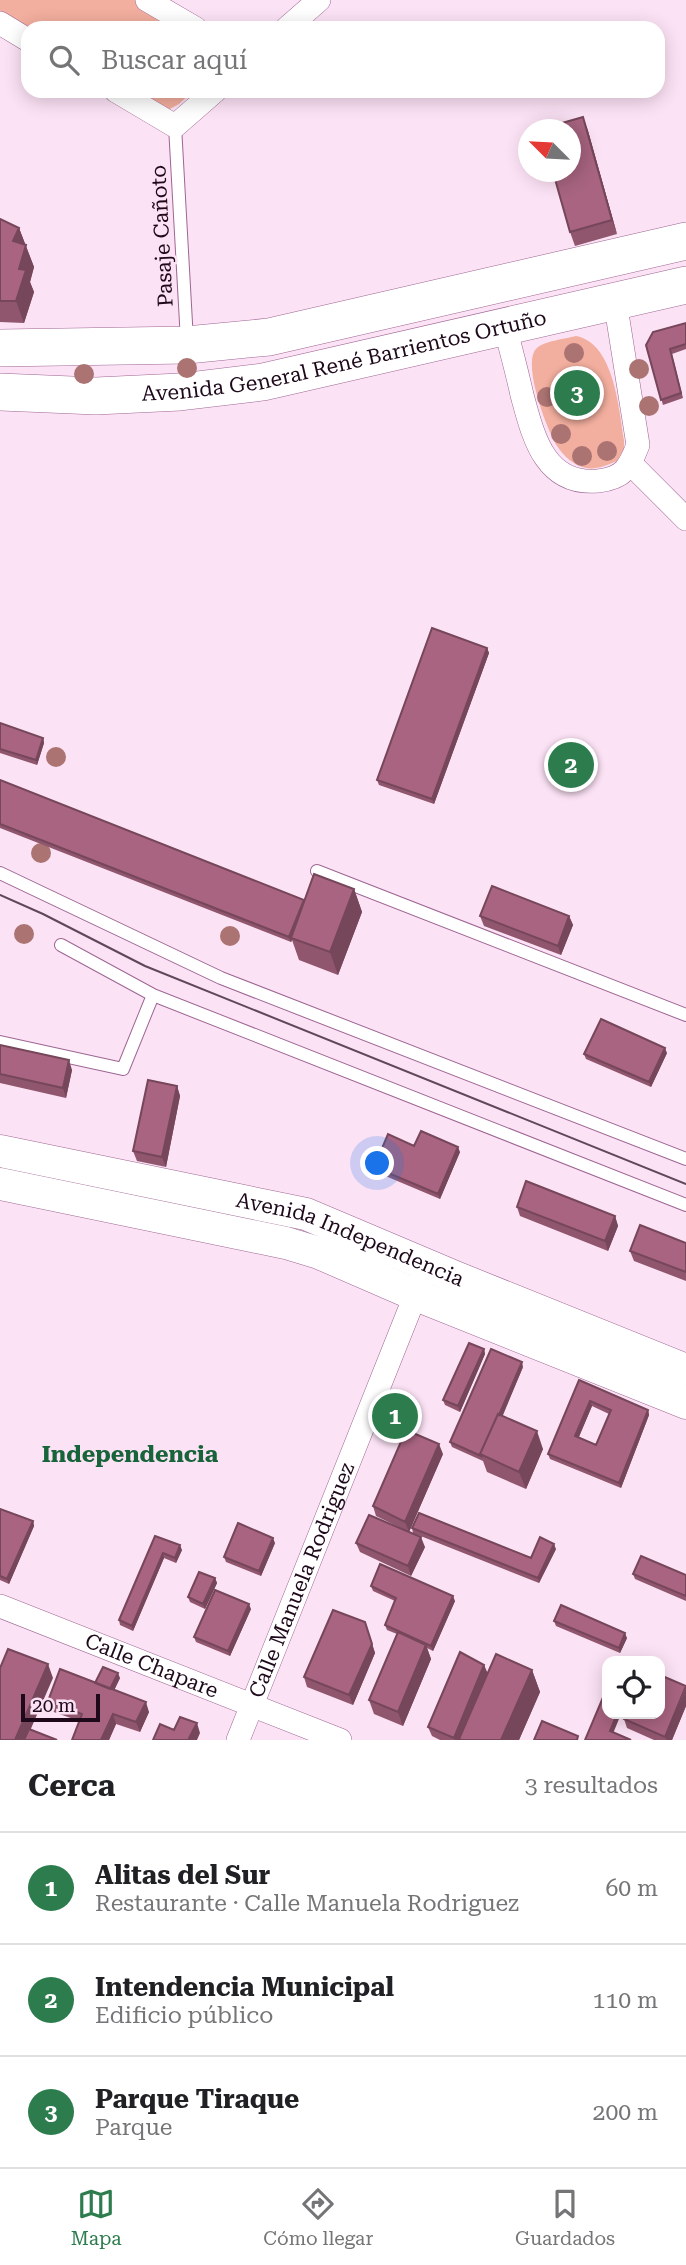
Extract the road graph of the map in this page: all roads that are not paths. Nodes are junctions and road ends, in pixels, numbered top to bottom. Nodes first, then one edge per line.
1 (147, 0) edge
2 (319, 0) edge
3 (183, 21) edge
4 (295, 21) edge
5 (0, 23) edge
6 (21, 36) edge
7 (128, 98) edge
8 (207, 98) edge
9 (175, 126) junction
10 (686, 241) edge
11 (686, 285) edge
12 (615, 302) junction
13 (505, 327) junction
14 (187, 345) junction
15 (0, 348) edge
16 (0, 392) edge
17 (631, 464) junction
18 (686, 519) edge
19 (317, 871) dead end
20 (0, 873) edge
21 (61, 945) dead end
22 (153, 995) junction
23 (686, 1015) edge
24 (0, 1042) edge
25 (1, 1154) edge
26 (686, 1159) edge
27 (0, 1184) edge
28 (686, 1205) edge
29 (427, 1265) junction
30 (416, 1295) junction
31 (686, 1370) edge
32 (686, 1403) edge
33 (0, 1606) edge
34 (253, 1704) junction
35 (238, 1740) edge
36 (341, 1740) edge

1 - 3 street
2 - 4 street
5 - 6 street
7 - 9 street
8 - 9 street
9 - 14 lane, Pasaje Cañoto
10 - 14 main road, Avenida General René Barrientos Ortuño
11 - 12 main road, Avenida General René Barrientos Ortuño
12 - 13 main road, Avenida General René Barrientos Ortuño
12 - 17 street
13 - 16 main road, Avenida General René Barrientos Ortuño
13 - 17 street
14 - 15 main road, Avenida General René Barrientos Ortuño
17 - 18 street
19 - 23 lane
20 - 26 lane
21 - 22 lane
22 - 24 lane
22 - 28 lane
25 - 29 main road, Avenida Independencia
27 - 30 main road, Avenida Independencia
29 - 30 street, Calle Manuela Rodriguez
29 - 31 main road, Avenida Independencia
30 - 32 main road, Avenida Independencia
30 - 34 street, Calle Manuela Rodriguez
33 - 34 street, Calle Chapare
34 - 35 street, Calle Manuela Rodriguez
34 - 36 street, Calle Chapare

